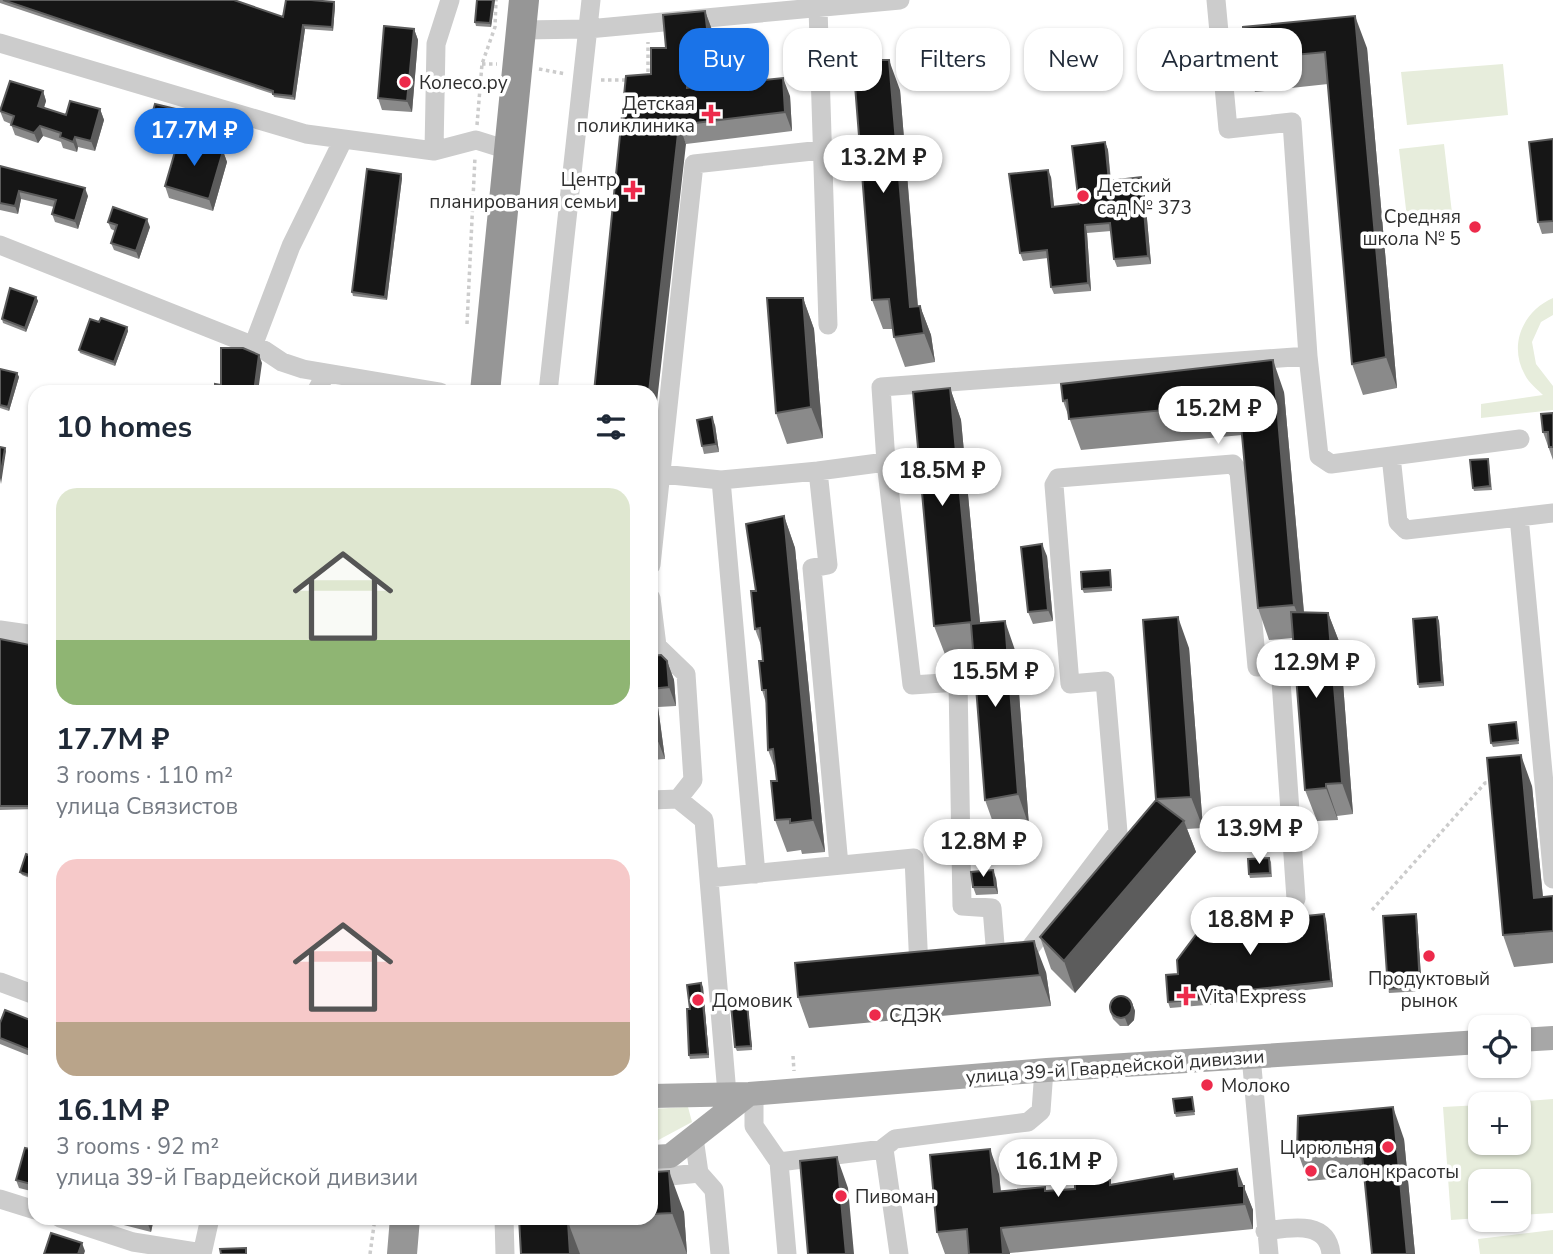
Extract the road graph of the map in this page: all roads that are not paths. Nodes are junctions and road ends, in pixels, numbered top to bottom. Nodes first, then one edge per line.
1 (450, 0) edge
2 (524, 0) edge
3 (591, 0) edge
4 (900, 0) edge
5 (1216, 0) edge
6 (857, 2) edge
7 (818, 8) junction
8 (588, 29) junction
9 (521, 30) junction
10 (0, 43) edge
11 (343, 140) junction
12 (822, 150) junction
13 (434, 151) junction
14 (511, 151) junction
15 (0, 245) edge
16 (828, 325) dead end
17 (253, 346) junction
18 (1308, 356) junction
19 (320, 383) edge
20 (347, 385) edge
21 (486, 385) edge
22 (549, 385) edge
23 (1520, 439) dead end
24 (1391, 456) junction
25 (886, 461) junction
26 (818, 471) junction
27 (661, 474) junction
28 (721, 480) junction
29 (658, 501) edge
30 (1553, 513) edge
31 (1519, 517) junction
32 (0, 630) edge
33 (28, 634) edge
34 (658, 647) edge
35 (678, 799) junction
36 (658, 800) edge
37 (839, 865) junction
38 (756, 874) junction
39 (709, 878) junction
40 (1553, 879) edge
41 (1296, 899) dead end
42 (945, 965) edge
43 (0, 982) edge
44 (28, 992) edge
45 (1553, 1038) edge
46 (1531, 1039) edge
47 (1468, 1043) edge
48 (1251, 1056) junction
49 (1044, 1070) junction
50 (744, 1094) junction
51 (658, 1097) edge
52 (694, 1138) junction
53 (882, 1149) junction
54 (658, 1157) edge
55 (779, 1162) junction
56 (699, 1173) junction
57 (658, 1177) edge
58 (0, 1199) edge
59 (28, 1208) edge
60 (81, 1225) edge
61 (209, 1225) edge
62 (404, 1225) edge
63 (505, 1225) edge
64 (1265, 1231) junction
65 (202, 1253) edge
66 (402, 1254) edge
67 (505, 1254) edge
68 (720, 1254) edge
69 (787, 1254) edge
70 (898, 1254) edge
71 (1269, 1254) edge
72 (1331, 1254) edge

1 - 13 street
2 - 9 highway
3 - 8 street
4 - 6 street
5 - 18 street
6 - 7 street
7 - 8 street
7 - 12 street
8 - 9 street
8 - 22 street
9 - 14 highway
10 - 11 street
11 - 13 street
11 - 17 street
12 - 16 street
12 - 27 street
13 - 14 street
14 - 21 highway
15 - 17 street
17 - 19 street
18 - 24 street
18 - 25 street
19 - 20 street
23 - 24 street
24 - 31 street
25 - 26 street
25 - 41 street
26 - 28 street
26 - 37 street
27 - 28 street
27 - 29 street
28 - 38 street
30 - 31 street
31 - 40 street
32 - 33 street
34 - 35 street
35 - 36 street
35 - 39 street
37 - 38 street
37 - 42 street
38 - 39 street
39 - 50 street
43 - 44 street
45 - 46 main road
47 - 48 main road, улица 39-й Гвардейской дивизии
48 - 49 main road, улица 39-й Гвардейской дивизии
48 - 64 street
49 - 50 main road, улица 39-й Гвардейской дивизии
49 - 53 street
50 - 51 main road, улица 39-й Гвардейской дивизии
50 - 52 main road
50 - 55 street
52 - 54 main road
52 - 56 street
53 - 55 street
53 - 70 street
55 - 69 street
56 - 57 street
56 - 68 street
58 - 59 street
60 - 65 street
61 - 65 street
62 - 66 highway
63 - 67 street
64 - 71 street
64 - 72 street

